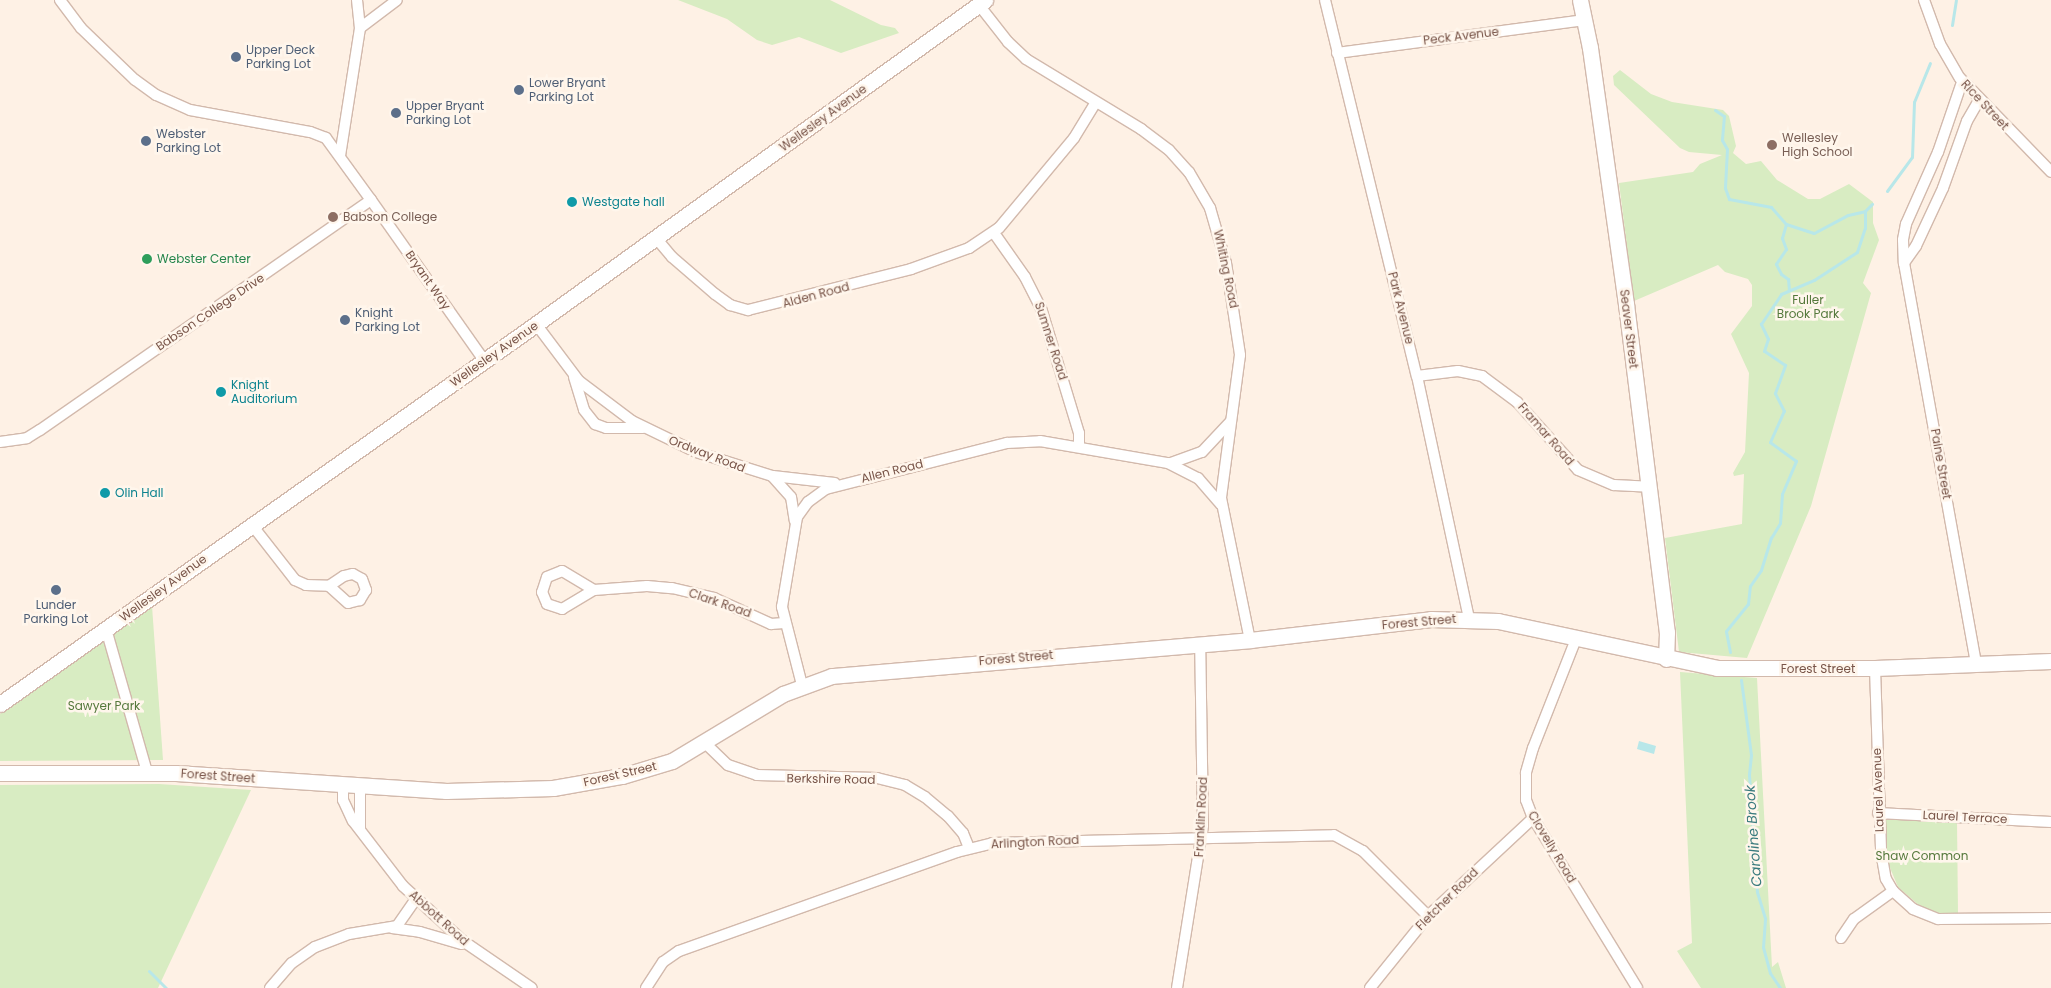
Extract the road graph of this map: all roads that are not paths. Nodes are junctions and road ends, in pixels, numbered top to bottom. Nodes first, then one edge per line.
1 (60, 0) edge
2 (357, 0) edge
3 (396, 0) edge
4 (1325, 0) edge
5 (1580, 0) edge
6 (1924, 0) edge
7 (982, 2) edge
8 (1585, 20) junction
9 (360, 28) junction
10 (1337, 53) junction
11 (1962, 82) junction
12 (1979, 100) junction
13 (1096, 102) junction
14 (340, 156) junction
15 (2051, 172) edge
16 (370, 200) junction
17 (994, 233) junction
18 (656, 238) junction
19 (1904, 263) junction
20 (536, 324) junction
21 (484, 360) junction
22 (573, 374) junction
23 (1417, 376) junction
24 (1233, 418) junction
25 (644, 428) junction
26 (0, 442) edge
27 (1079, 447) junction
28 (1168, 463) junction
29 (772, 476) junction
30 (843, 482) junction
31 (1649, 487) junction
32 (1222, 507) junction
33 (795, 522) junction
34 (252, 525) junction
35 (329, 586) dead end
36 (594, 590) junction
37 (1469, 618) junction
38 (784, 623) junction
39 (106, 629) junction
40 (1576, 639) junction
41 (1250, 640) junction
42 (1200, 644) junction
43 (1666, 659) junction
44 (2051, 661) edge
45 (1976, 664) junction
46 (1875, 668) junction
47 (802, 685) junction
48 (0, 704) edge
49 (705, 743) junction
50 (147, 772) junction
51 (0, 773) edge
52 (343, 785) junction
53 (360, 786) junction
54 (1878, 813) junction
55 (1533, 818) junction
56 (2051, 822) edge
57 (360, 832) junction
58 (1202, 837) junction
59 (969, 848) junction
60 (1893, 892) junction
61 (416, 899) junction
62 (1428, 916) junction
63 (2051, 918) edge
64 (391, 928) junction
65 (1840, 938) dead end
66 (475, 950) junction
67 (270, 988) edge
68 (532, 988) edge
69 (646, 988) edge
70 (1177, 988) edge
71 (1370, 988) edge
72 (1637, 988) edge

1 - 14 street
2 - 9 street
3 - 9 street
4 - 10 street, Park Avenue
5 - 8 street, Seaver Street
6 - 11 street, Rice Street
7 - 13 street, Whiting Road
7 - 18 street, Wellesley Avenue
8 - 10 street, Peck Avenue
8 - 31 street, Seaver Street
9 - 14 street
10 - 23 street, Park Avenue
11 - 12 street, Rice Street
11 - 19 street, Paine Street
12 - 15 street, Rice Street
12 - 19 street
13 - 17 street
13 - 24 street, Whiting Road
14 - 16 street
16 - 21 street, Bryant Way
16 - 26 street, Babson College Drive
17 - 18 street, Alden Road
17 - 27 street, Sumner Road
18 - 20 street, Wellesley Avenue
19 - 45 street, Paine Street
20 - 21 street, Wellesley Avenue
20 - 22 street, Ordway Road
21 - 34 street, Wellesley Avenue
22 - 25 street, Ordway Road
22 - 25 street, Ordway Road
23 - 31 street, Framar Road
23 - 37 street, Park Avenue
24 - 28 street, Allen Road
24 - 32 street, Whiting Road
25 - 29 street, Ordway Road
27 - 28 street, Allen Road
27 - 30 street, Allen Road
28 - 32 street, Allen Road
29 - 30 street, Ordway Road
29 - 33 street
30 - 33 street, Allen Road
31 - 43 street, Seaver Street
32 - 41 street, Whiting Road
33 - 38 street, Allen Road
34 - 35 street
34 - 39 street, Wellesley Avenue
36 - 36 street
36 - 38 street, Clark Road
37 - 40 street, Forest Street
37 - 41 street, Forest Street
38 - 47 street, Allen Road
39 - 48 street, Wellesley Avenue
39 - 50 street
40 - 43 street, Forest Street
40 - 55 street, Clovelly Road
41 - 42 street, Forest Street
42 - 47 street, Forest Street
42 - 58 street, Franklin Road
43 - 46 street, Forest Street
44 - 45 street, Forest Street
45 - 46 street, Forest Street
46 - 54 street, Laurel Avenue
47 - 49 street, Forest Street
49 - 53 street, Forest Street
49 - 59 street, Berkshire Road
50 - 51 street, Forest Street
50 - 52 street, Forest Street
52 - 53 street, Forest Street
52 - 57 street, Abbott Road
53 - 57 street
54 - 56 street, Laurel Terrace
54 - 60 street, Laurel Avenue
55 - 62 street, Fletcher Road
55 - 72 street, Clovelly Road
57 - 61 street, Abbott Road
58 - 59 street, Arlington Road
58 - 62 street, Arlington Road
58 - 70 street, Franklin Road
59 - 69 street, Arlington Road
60 - 63 street, Laurel Avenue
60 - 65 street
61 - 64 street
61 - 66 street, Abbott Road
62 - 71 street, Fletcher Road
64 - 66 street
64 - 67 street
66 - 68 street, Abbott Road

